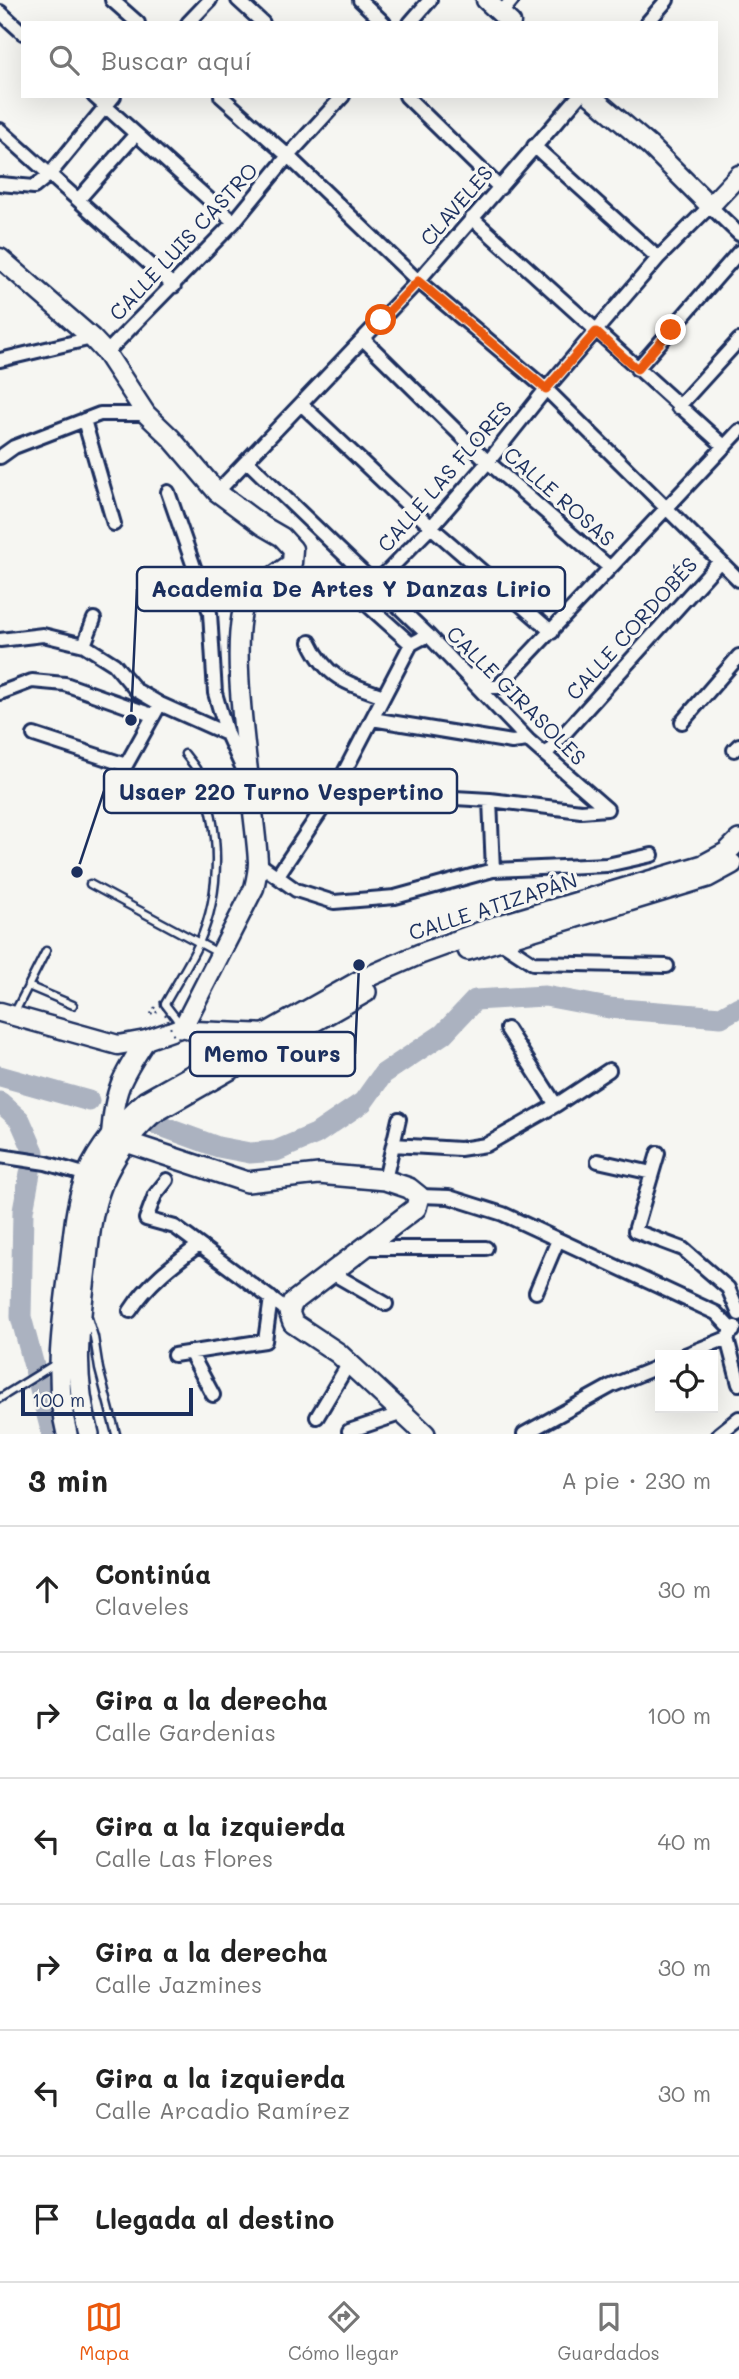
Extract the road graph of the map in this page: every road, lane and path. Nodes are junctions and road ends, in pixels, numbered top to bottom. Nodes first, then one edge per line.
1 (112, 0) edge
2 (210, 0) edge
3 (238, 0) edge
4 (360, 0) edge
5 (430, 0) edge
6 (486, 0) edge
7 (667, 0) edge
8 (0, 12) edge
9 (508, 12) edge
10 (136, 21) edge
11 (190, 21) edge
12 (261, 21) edge
13 (382, 21) edge
14 (412, 21) edge
15 (649, 21) edge
16 (21, 31) edge
17 (223, 98) edge
18 (341, 98) edge
19 (408, 98) edge
20 (577, 98) edge
21 (593, 98) edge
22 (109, 101) edge
23 (0, 130) edge
24 (136, 134) junction
25 (534, 146) junction
26 (288, 156) junction
27 (50, 174) junction
28 (739, 175) edge
29 (0, 184) edge
30 (500, 188) junction
31 (78, 200) junction
32 (710, 206) junction
33 (472, 218) junction
34 (234, 222) junction
35 (739, 234) edge
36 (739, 252) edge
37 (658, 258) junction
38 (2, 262) edge
39 (418, 281) junction
40 (174, 286) junction
41 (596, 332) junction
42 (92, 338) junction
43 (363, 339) junction
44 (739, 340) edge
45 (106, 353) junction
46 (0, 360) edge
47 (637, 369) junction
48 (546, 389) junction
49 (301, 404) junction
50 (678, 407) junction
51 (146, 414) junction
52 (84, 420) junction
53 (739, 431) edge
54 (725, 447) junction
55 (0, 457) edge
56 (248, 462) junction
57 (488, 462) junction
58 (167, 492) dead end
59 (218, 492) junction
60 (666, 506) junction
61 (114, 524) dead end
62 (431, 527) junction
63 (720, 561) junction
64 (609, 567) junction
65 (737, 573) edge
66 (343, 583) dead end
67 (374, 584) junction
68 (93, 619) dead end
69 (552, 632) junction
70 (428, 635) junction
71 (0, 640) edge
72 (310, 642) dead end
73 (411, 644) junction
74 (84, 645) junction
75 (439, 647) junction
76 (739, 656) edge
77 (0, 693) edge
78 (384, 696) junction
79 (156, 709) junction
80 (372, 719) junction
81 (682, 722) dead end
82 (227, 734) junction
83 (34, 735) dead end
84 (528, 740) junction
85 (185, 754) dead end
86 (545, 755) junction
87 (248, 781) junction
88 (334, 790) junction
89 (490, 800) junction
90 (739, 840) edge
91 (652, 855) dead end
92 (738, 862) edge
93 (258, 863) junction
94 (494, 870) junction
95 (278, 875) junction
96 (90, 884) dead end
97 (498, 940) junction
98 (199, 943) junction
99 (46, 951) dead end
100 (221, 955) junction
101 (667, 966) dead end
102 (28, 986) junction
103 (160, 1001) dead end
104 (72, 1005) dead end
105 (7, 1014) edge
106 (183, 1027) junction
107 (507, 1029) dead end
108 (272, 1039) junction
109 (146, 1040) junction
110 (609, 1070) dead end
111 (241, 1076) dead end
112 (556, 1105) junction
113 (399, 1119) dead end
114 (119, 1139) junction
115 (393, 1145) junction
116 (658, 1153) dead end
117 (0, 1156) edge
118 (598, 1161) dead end
119 (652, 1173) junction
120 (87, 1175) junction
121 (167, 1180) dead end
122 (385, 1180) junction
123 (419, 1196) junction
124 (558, 1240) junction
125 (199, 1245) junction
126 (366, 1248) junction
127 (486, 1248) dead end
128 (332, 1273) junction
129 (536, 1292) dead end
130 (271, 1298) junction
131 (82, 1303) junction
132 (386, 1304) dead end
133 (130, 1311) dead end
134 (289, 1312) junction
135 (739, 1317) edge
136 (730, 1335) junction
137 (696, 1350) edge
138 (190, 1352) junction
139 (174, 1354) dead end
140 (349, 1363) junction
141 (53, 1365) junction
142 (655, 1368) edge
143 (739, 1384) edge
144 (213, 1395) dead end
145 (0, 1398) edge
146 (403, 1413) junction
147 (317, 1417) dead end
148 (739, 1418) edge
149 (349, 1432) dead end
150 (67, 1434) edge
151 (89, 1434) edge
152 (116, 1434) edge
153 (425, 1434) edge
154 (524, 1434) edge
155 (719, 1434) edge

1 - 10 street
2 - 11 street
3 - 12 street
4 - 13 street
5 - 14 street
6 - 9 street
7 - 15 street
8 - 16 street
17 - 26 street
18 - 26 street, CALLE LUIS CASTRO
19 - 30 street
20 - 25 street, CLAVELES
21 - 32 street
22 - 24 street
22 - 27 street
23 - 27 street
24 - 31 street
24 - 34 street
25 - 30 street, CLAVELES
25 - 37 street
26 - 34 street, CALLE LUIS CASTRO
26 - 39 street
27 - 29 street
27 - 31 street
28 - 32 street
30 - 33 street, CLAVELES
31 - 40 street
32 - 35 street
32 - 37 street, CALLE LAS FLORES
33 - 39 street, CLAVELES
33 - 41 street
34 - 40 street, CALLE LUIS CASTRO
36 - 47 street
37 - 41 street, CALLE LAS FLORES
38 - 42 street
39 - 43 street, CLAVELES
39 - 48 street
40 - 45 street, CALLE LUIS CASTRO
41 - 47 street
41 - 48 street, CALLE LAS FLORES
42 - 45 street
42 - 46 street
43 - 49 street, CLAVELES
43 - 57 street, CALLE ROSAS
44 - 50 street
45 - 51 street
47 - 50 street
48 - 57 street, CALLE LAS FLORES
48 - 60 street
49 - 56 street, CLAVELES
49 - 62 street
50 - 54 street
51 - 52 street
51 - 59 street
52 - 55 street
52 - 61 street
53 - 54 street
54 - 60 street
56 - 59 street, CLAVELES
56 - 67 street, CALLE GIRASOLES
57 - 62 street, CALLE LAS FLORES
57 - 64 street, CALLE ROSAS
58 - 82 street
59 - 87 street
60 - 63 street
60 - 64 street
62 - 67 street, CALLE LAS FLORES
62 - 69 street
63 - 65 street
63 - 86 street, CALLE CORDOBÉS
64 - 69 street
66 - 73 street
67 - 70 street, CALLE GIRASOLES
68 - 74 street
69 - 75 street
70 - 73 street
70 - 75 street, CALLE GIRASOLES
71 - 74 street
72 - 78 street
73 - 78 street
74 - 79 street
75 - 84 street, CALLE GIRASOLES
76 - 81 street
77 - 79 street
78 - 80 street
79 - 82 street
79 - 83 street
80 - 84 street
80 - 88 street
82 - 87 street
84 - 86 street, CALLE GIRASOLES
85 - 98 lane
86 - 89 street, CALLE GIRASOLES
87 - 93 street
88 - 89 street
88 - 95 street
89 - 94 street
90 - 108 main road, CALLE ATIZAPÁN
91 - 94 street
92 - 97 main road, CALLE ATIZAPÁN
93 - 95 street
93 - 100 street
94 - 95 street
96 - 98 lane
97 - 101 street
97 - 108 main road, CALLE ATIZAPÁN
98 - 100 lane
98 - 106 lane
99 - 102 lane
100 - 106 street
102 - 104 lane
102 - 105 lane
103 - 111 path, bridge
105 - 109 street
106 - 108 street
106 - 109 street
107 - 112 street
108 - 114 main road
109 - 114 street
110 - 112 street
112 - 115 street
113 - 115 street
114 - 120 main road
114 - 122 main road
114 - 131 main road
115 - 122 street
116 - 119 street
117 - 120 street
118 - 119 street
119 - 135 street
120 - 141 main road
121 - 125 street
122 - 123 main road
123 - 124 street
123 - 126 main road
124 - 129 street
124 - 136 street
125 - 130 street
125 - 133 street
126 - 127 street
126 - 128 main road
128 - 132 street
128 - 134 main road
130 - 134 street
130 - 138 street
131 - 151 main road
131 - 152 lane
134 - 140 main road
135 - 136 street
136 - 137 street
136 - 143 street
138 - 139 street
138 - 144 street
140 - 146 main road
140 - 147 street
141 - 145 lane
141 - 150 main road
142 - 154 street
146 - 149 street
146 - 153 main road
148 - 155 street

